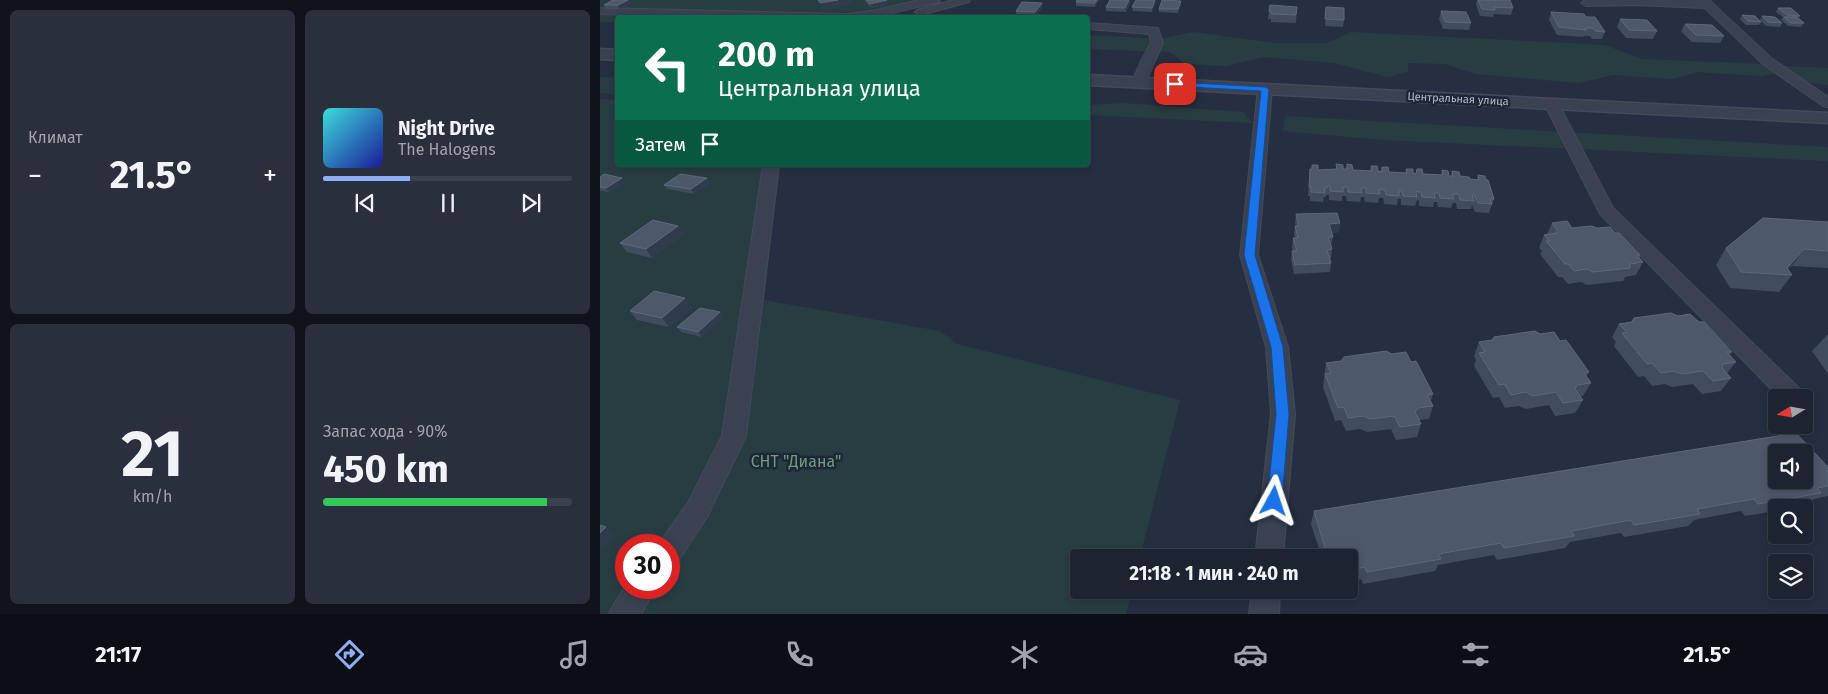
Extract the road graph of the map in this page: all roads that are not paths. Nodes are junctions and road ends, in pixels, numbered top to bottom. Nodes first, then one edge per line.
1 (696, 0) edge
2 (935, 0) edge
3 (965, 0) edge
4 (1705, 2) edge
5 (1586, 3) dead end
6 (600, 11) edge
7 (914, 14) junction
8 (685, 15) joint
9 (864, 15) edge
10 (910, 15) edge
11 (919, 15) edge
12 (1090, 26) edge
13 (600, 54) edge
14 (615, 55) edge
15 (1090, 80) edge
16 (1139, 82) junction
17 (1265, 89) junction
18 (1828, 103) edge
19 (1551, 104) junction
20 (1828, 118) edge
21 (771, 167) edge
22 (1786, 389) edge
23 (680, 535) edge
24 (1270, 549) edge
25 (634, 599) edge
26 (1265, 599) edge
27 (624, 614) edge
28 (1264, 614) edge

1 - 8 street
2 - 9 street
3 - 7 street
4 - 5 street
4 - 18 street
6 - 8 street
7 - 10 street
7 - 11 street
12 - 16 street
13 - 14 street
15 - 16 street, Центральная улица
16 - 17 street, Центральная улица
17 - 19 street, Центральная улица
17 - 24 street
19 - 20 street, Центральная улица
19 - 22 street
21 - 23 street
25 - 27 street
26 - 28 street

